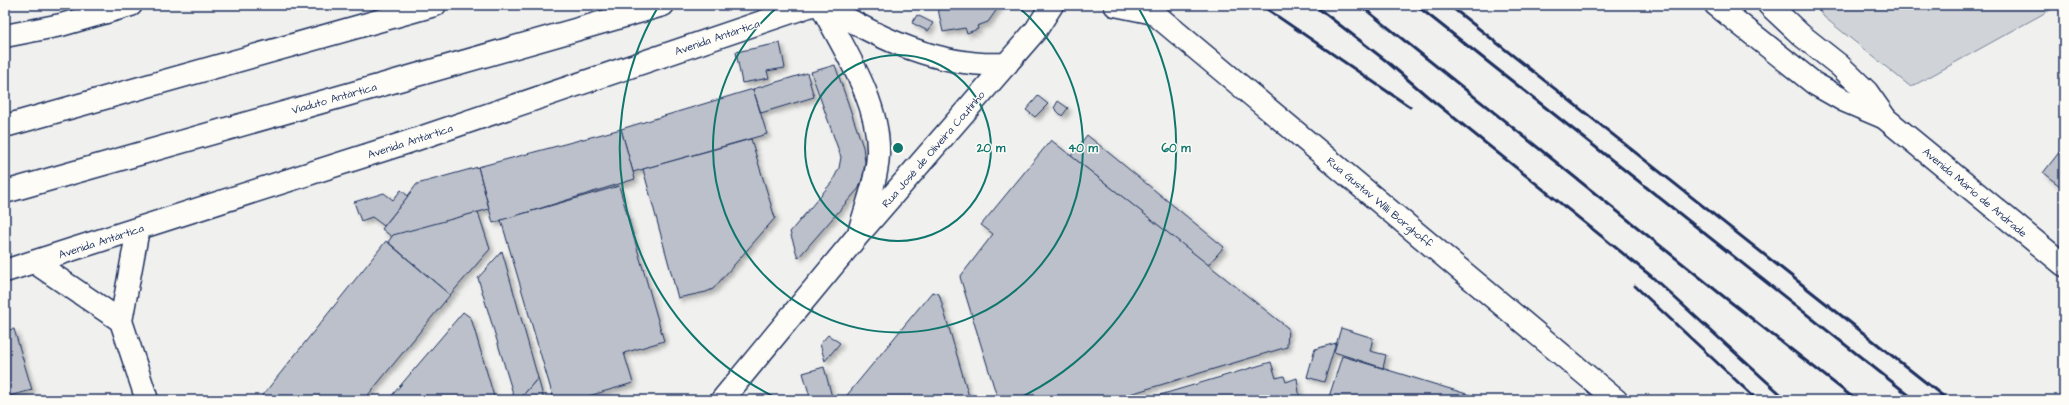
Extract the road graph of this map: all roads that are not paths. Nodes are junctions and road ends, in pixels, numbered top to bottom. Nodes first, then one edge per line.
1 (131, 5) edge
2 (435, 5) edge
3 (663, 5) edge
4 (812, 5) edge
5 (823, 5) edge
6 (1052, 5) edge
7 (1115, 5) edge
8 (1716, 5) edge
9 (1769, 5) edge
10 (1785, 5) edge
11 (1149, 9) edge
12 (1800, 35) junction
13 (5, 36) edge
14 (1007, 64) junction
15 (1886, 119) junction
16 (5, 126) edge
17 (5, 192) edge
18 (138, 229) junction
19 (859, 234) junction
20 (34, 262) junction
21 (2064, 266) edge
22 (5, 271) edge
23 (121, 321) junction
24 (147, 400) edge
25 (722, 400) edge
26 (1616, 400) edge

1 - 13 street
2 - 16 street
3 - 17 street, Viaduto Antártica
4 - 18 street, Avenida Antártica
5 - 14 street
5 - 19 street, Rua José de Oliveira Coutinho
6 - 14 street
7 - 11 street
8 - 15 street, Avenida Mário de Andrade
9 - 12 street, Avenida Mário de Andrade
10 - 12 street
11 - 26 street, Rua Gustav Willi Borghoff
12 - 15 street, Avenida Mário de Andrade
14 - 19 street, Rua José de Oliveira Coutinho
15 - 21 street, Avenida Mário de Andrade
18 - 20 street, Avenida Antártica
18 - 23 street
19 - 25 street, Rua José de Oliveira Coutinho
20 - 22 street, Avenida Antártica
20 - 23 street
23 - 24 street

